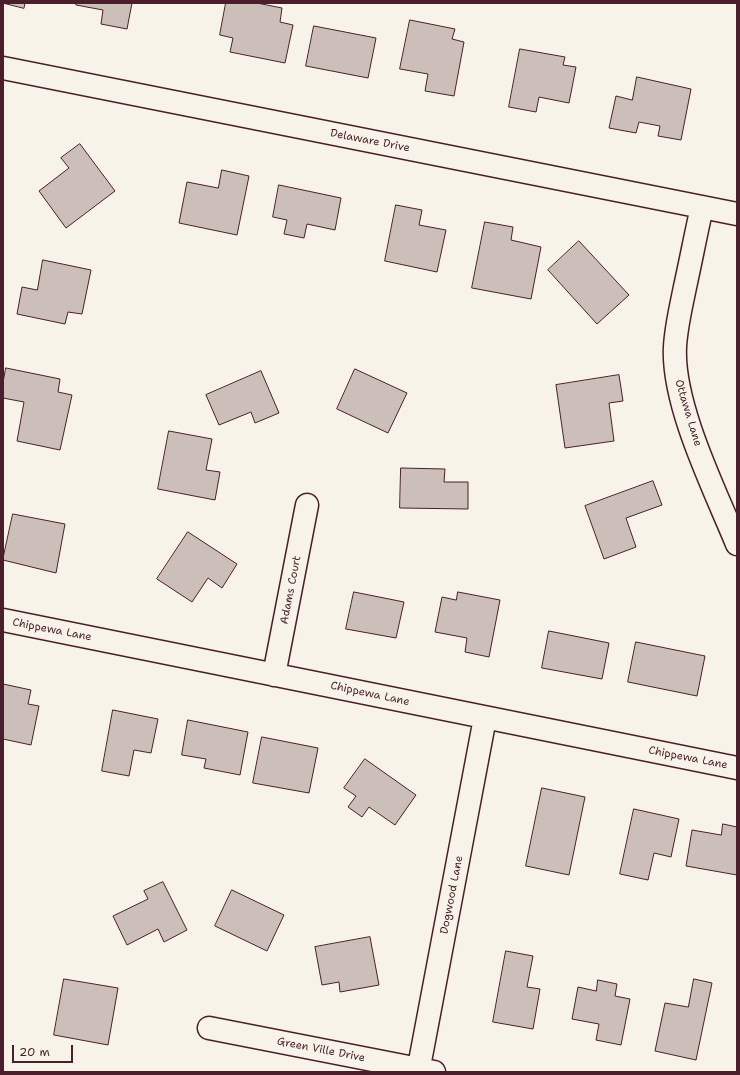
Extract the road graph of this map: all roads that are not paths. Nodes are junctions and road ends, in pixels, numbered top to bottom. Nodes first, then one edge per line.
1 (3, 68) edge
2 (702, 207) junction
3 (737, 214) edge
4 (308, 505) dead end
5 (737, 544) edge
6 (3, 620) edge
7 (274, 675) junction
8 (485, 718) junction
9 (737, 768) edge
10 (209, 1028) dead end
11 (423, 1071) edge

1 - 2 street, Delaware Drive
2 - 3 street, Delaware Drive
2 - 5 street, Ottawa Lane
4 - 7 street, Adams Court
6 - 7 street, Chippewa Lane
7 - 8 street, Chippewa Lane
8 - 9 street, Chippewa Lane
8 - 11 street, Dogwood Lane
10 - 11 street, Green Ville Drive

